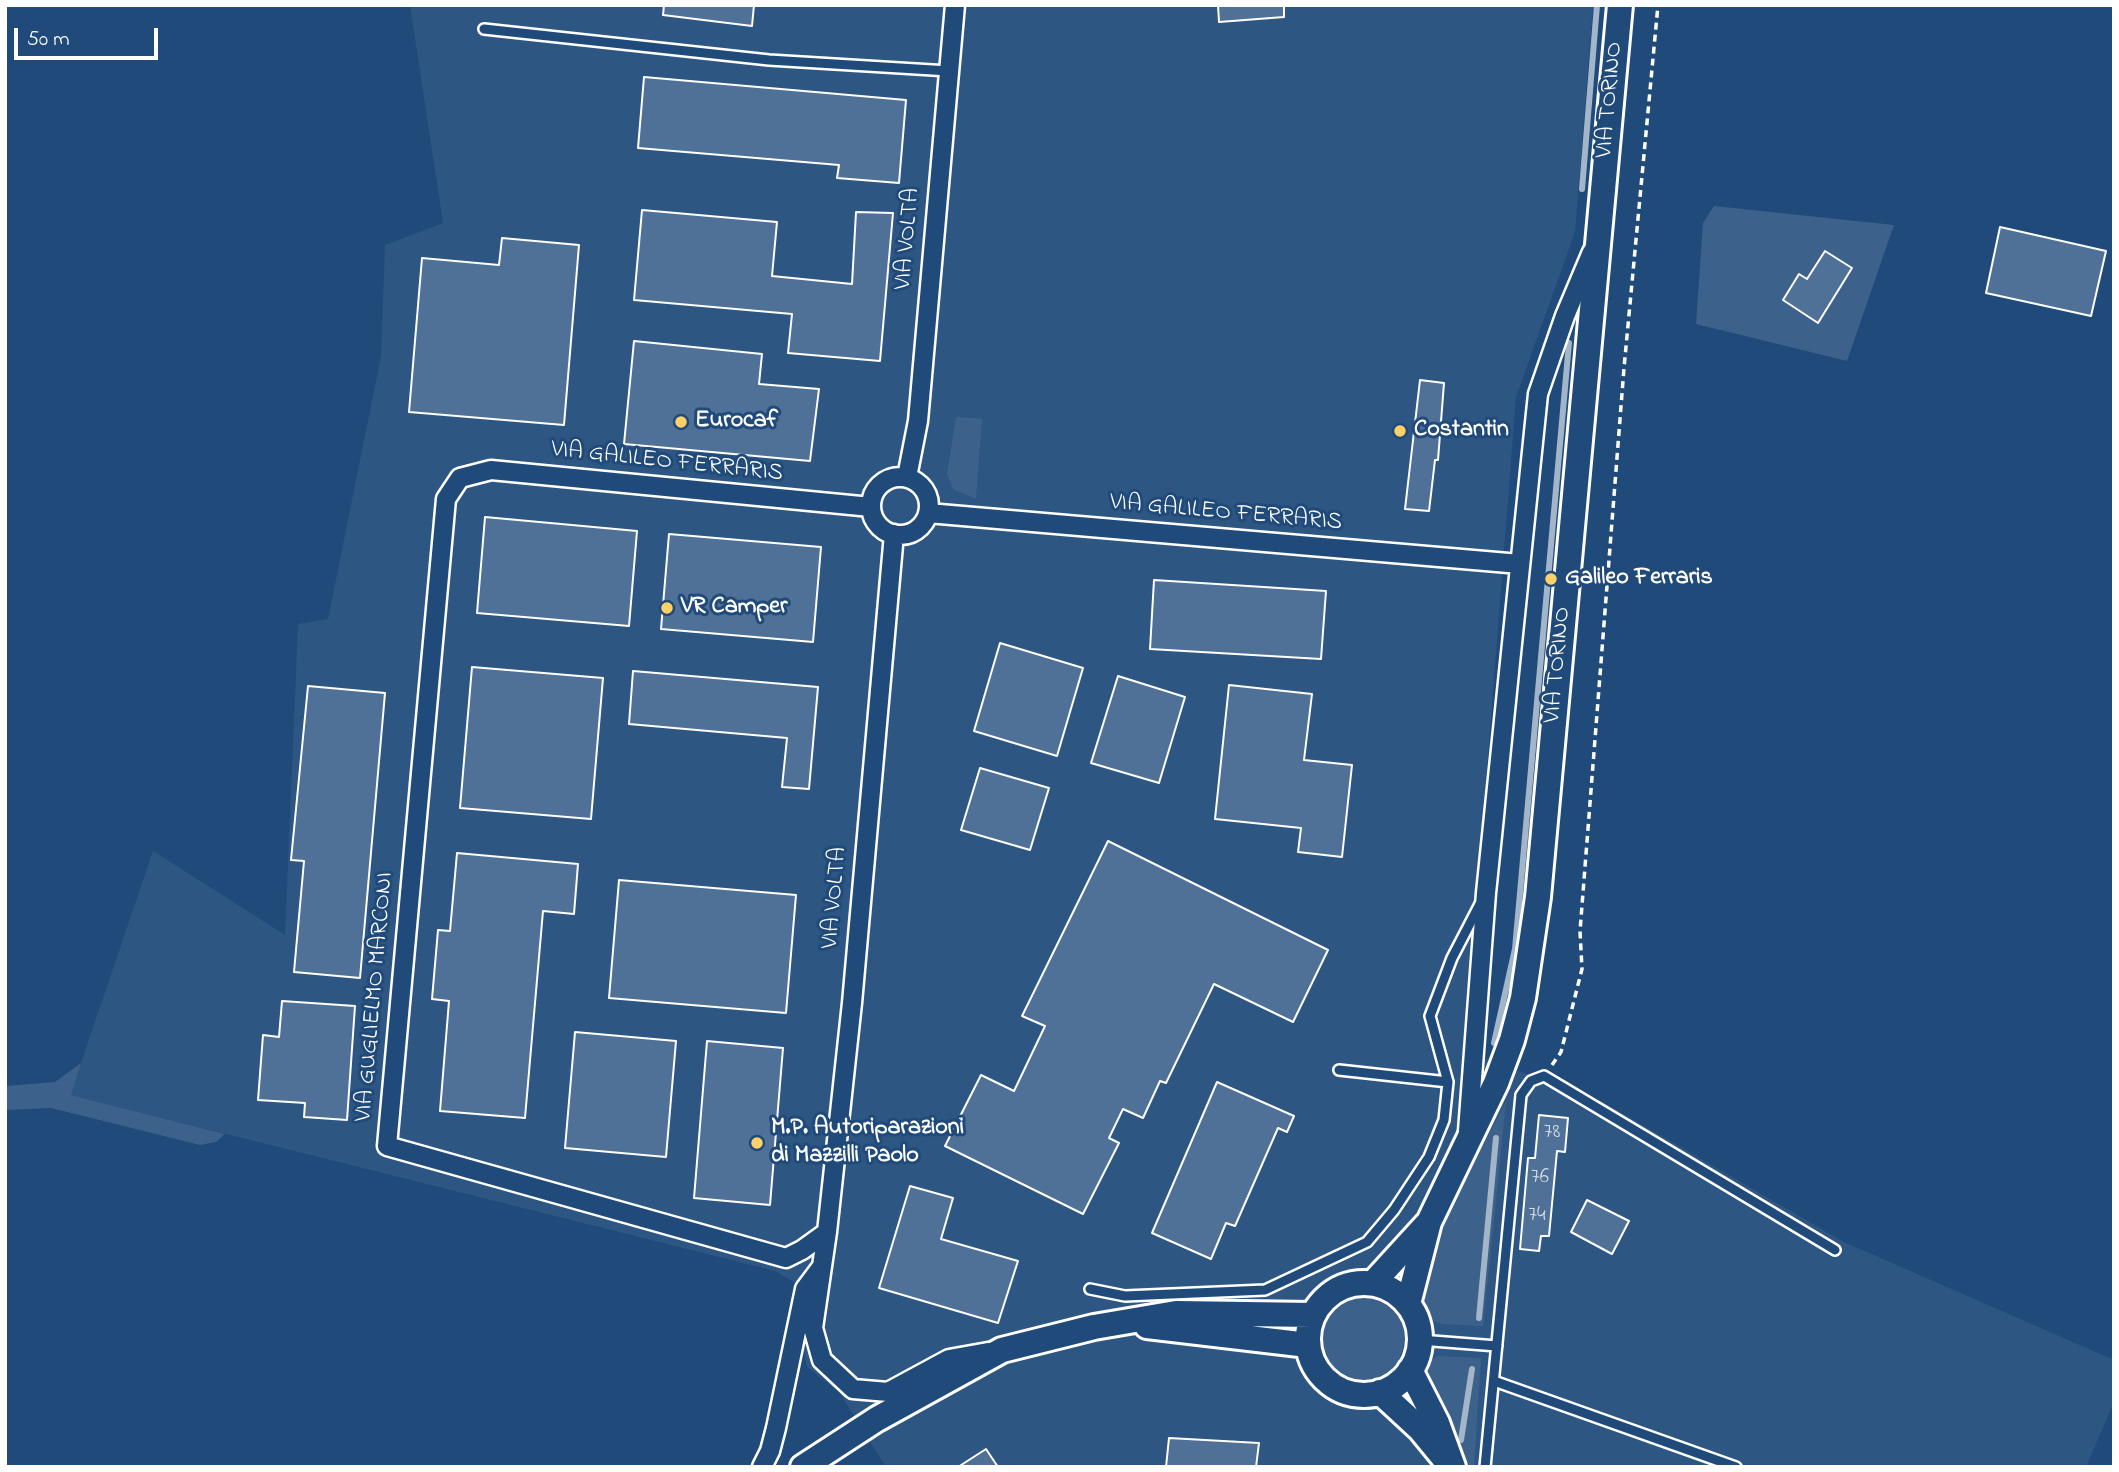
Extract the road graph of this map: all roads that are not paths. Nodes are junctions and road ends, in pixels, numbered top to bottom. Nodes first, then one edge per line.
1 (955, 5) edge
2 (1620, 5) edge
3 (484, 29) dead end
4 (949, 71) junction
5 (1598, 240) junction
6 (907, 477) junction
7 (460, 478) joint
8 (871, 507) junction
9 (928, 513) junction
10 (894, 534) junction
11 (1520, 564) junction
12 (1486, 893) junction
13 (1339, 1070) dead end
14 (1448, 1082) junction
15 (1468, 1143) junction
16 (1429, 1222) junction
17 (827, 1232) junction
18 (1835, 1250) dead end
19 (822, 1266) junction
20 (1373, 1283) junction
21 (1090, 1289) dead end
22 (1408, 1304) junction
23 (1313, 1315) junction
24 (1125, 1323) junction
25 (1420, 1340) junction
26 (1308, 1345) junction
27 (1497, 1346) junction
28 (1002, 1350) junction
29 (1410, 1370) junction
30 (1494, 1381) junction
31 (1380, 1392) junction
32 (762, 1467) edge
33 (803, 1467) edge
34 (1451, 1467) edge
35 (1485, 1467) edge
36 (1736, 1467) edge

1 - 4 street, VIA VOLTA
2 - 5 street, VIA TORINO
3 - 4 lane
4 - 6 street, VIA VOLTA
5 - 11 street
5 - 15 street, VIA TORINO
6 - 8 street
6 - 9 street
7 - 8 street, VIA GALILEO FERRARIS
7 - 17 street, VIA GUGLIELMO MARCONI
8 - 10 street
9 - 10 street
9 - 11 street, VIA GALILEO FERRARIS
10 - 17 street, VIA VOLTA
11 - 12 street
12 - 14 lane
12 - 15 street
13 - 14 lane
14 - 21 lane
15 - 16 street, VIA TORINO
16 - 20 street, VIA TORINO
16 - 22 street, VIA TORINO
17 - 19 street, VIA VOLTA
18 - 27 lane
19 - 28 street, VIA VOLTA
19 - 32 street, VIA VOLTA
20 - 22 street
20 - 23 street
22 - 25 street
23 - 24 street
23 - 26 street
24 - 26 street
24 - 28 street
25 - 27 lane
25 - 29 street
26 - 31 street
27 - 30 lane
28 - 33 street
29 - 31 street
29 - 34 street
30 - 35 lane
30 - 36 lane
31 - 34 street

